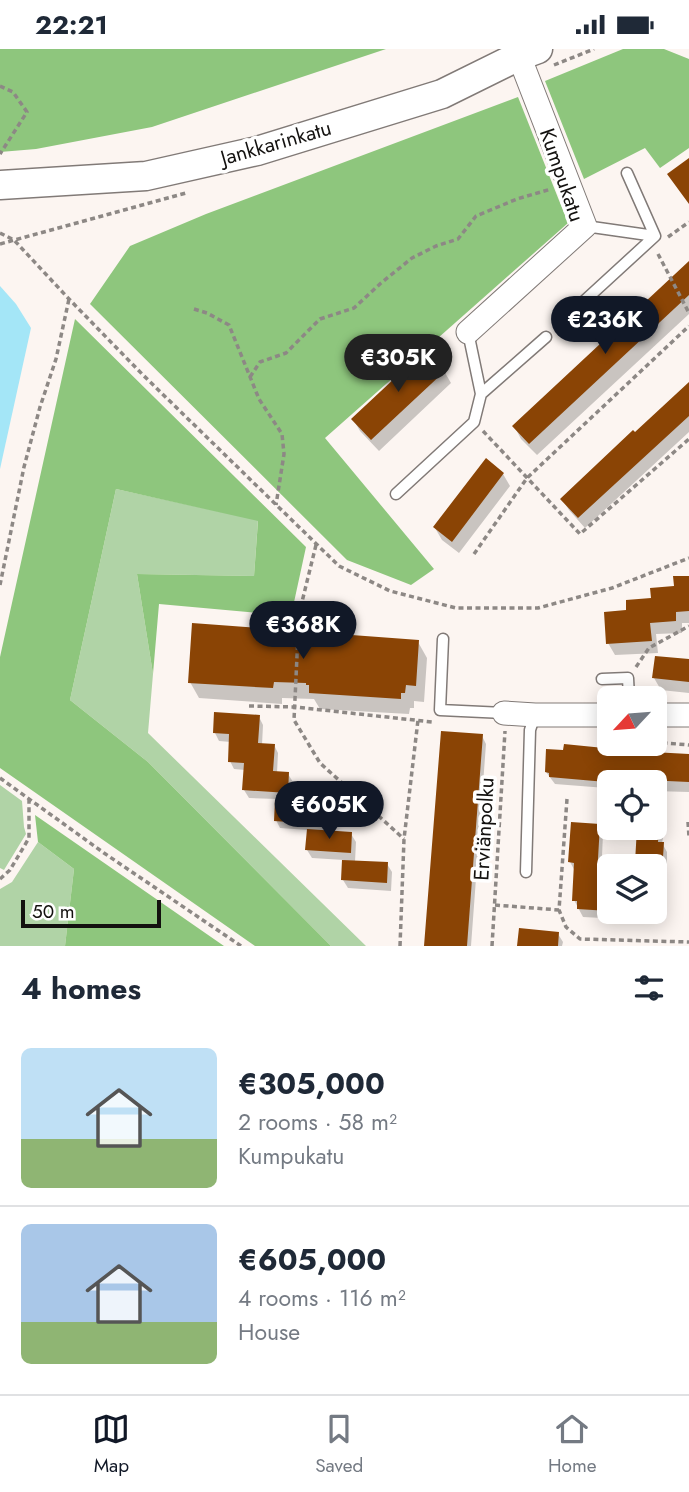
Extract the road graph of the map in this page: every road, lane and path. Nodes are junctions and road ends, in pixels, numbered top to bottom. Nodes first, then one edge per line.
1 (528, 53) edge
2 (0, 86) edge
3 (0, 154) edge
4 (627, 173) dead end
5 (0, 185) edge
6 (568, 185) junction
7 (689, 222) edge
8 (585, 226) junction
9 (0, 233) edge
10 (655, 236) junction
11 (69, 299) junction
12 (194, 309) dead end
13 (689, 313) edge
14 (570, 314) dead end
15 (689, 326) edge
16 (468, 332) joint
17 (546, 337) dead end
18 (250, 377) junction
19 (481, 394) junction
20 (474, 422) junction
21 (689, 439) edge
22 (527, 478) junction
23 (396, 494) dead end
24 (276, 505) junction
25 (317, 544) junction
26 (474, 554) dead end
27 (689, 558) edge
28 (0, 581) edge
29 (689, 627) edge
30 (443, 639) dead end
31 (602, 678) dead end
32 (628, 678) junction
33 (628, 686) edge
34 (249, 706) dead end
35 (295, 707) junction
36 (504, 713) junction
37 (535, 715) junction
38 (597, 715) edge
39 (667, 715) edge
40 (689, 715) edge
41 (418, 720) junction
42 (438, 722) dead end
43 (667, 743) edge
44 (689, 745) edge
45 (0, 778) edge
46 (29, 799) junction
47 (567, 799) dead end
48 (688, 822) edge
49 (689, 837) edge
50 (404, 839) junction
51 (526, 872) dead end
52 (0, 879) edge
53 (495, 905) junction
54 (559, 910) junction
55 (689, 942) edge
56 (241, 946) edge
57 (400, 946) edge
58 (492, 946) edge

1 - 5 street, Jankkarinkatu
1 - 6 street, Kumpukatu
2 - 3 path
4 - 10 lane
6 - 8 street, Kumpukatu
6 - 18 path
7 - 10 path
8 - 10 lane
8 - 16 street, Kumpukatu
9 - 11 path
10 - 13 path
10 - 14 lane
11 - 24 path
11 - 28 path
12 - 18 path
15 - 22 path
16 - 19 lane
17 - 19 lane
18 - 24 path
19 - 20 lane
20 - 22 path
20 - 23 lane
21 - 22 path
22 - 26 path
24 - 25 path
25 - 27 path
25 - 35 path
29 - 32 path
30 - 36 lane
31 - 32 lane
32 - 33 lane
34 - 35 path
35 - 41 path
35 - 50 path
36 - 37 street
36 - 53 path, Erviänpolku
37 - 38 street
37 - 51 lane
39 - 40 street
41 - 42 path
41 - 50 path
43 - 44 path
45 - 46 path
46 - 52 path
46 - 56 path
47 - 54 path
48 - 49 path
50 - 57 path
53 - 54 path
53 - 58 path, Erviänpolku
54 - 55 path

